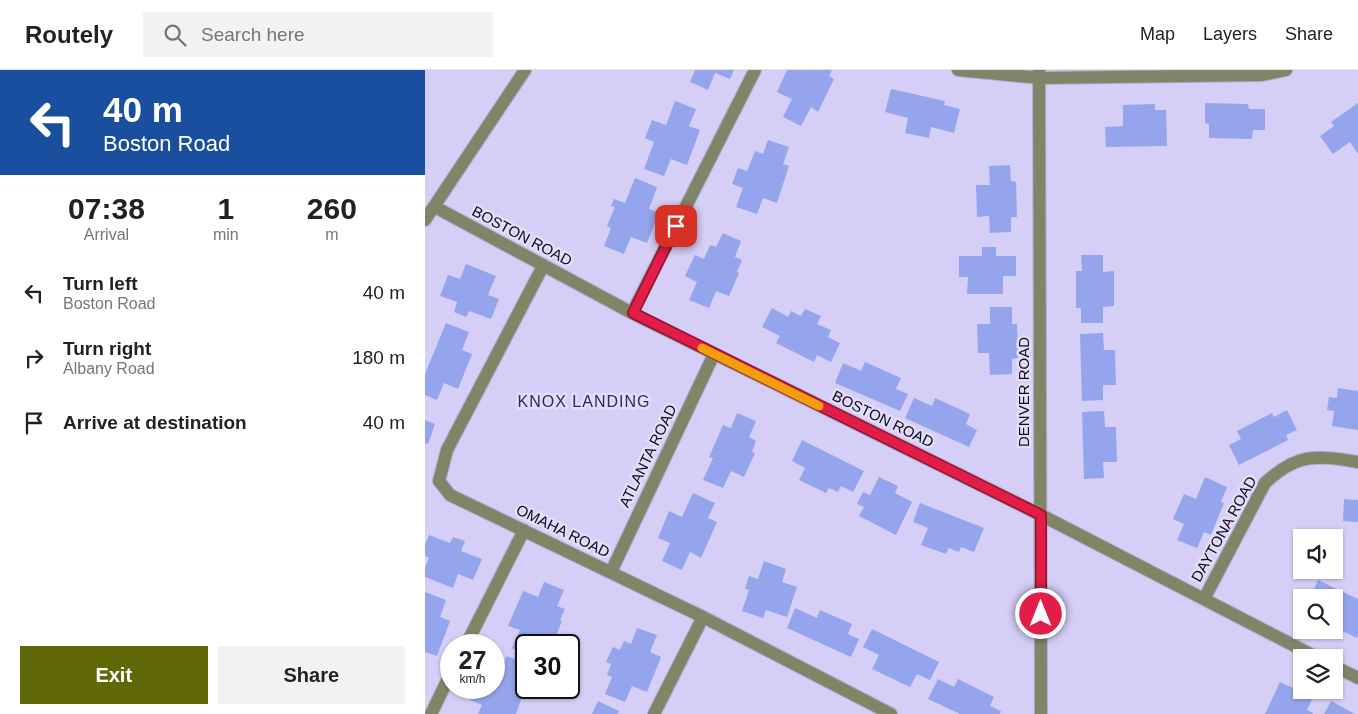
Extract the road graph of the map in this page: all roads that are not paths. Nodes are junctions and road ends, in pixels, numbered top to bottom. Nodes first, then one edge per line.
1 (525, 70) edge
2 (755, 70) edge
3 (958, 70) edge
4 (1286, 70) edge
5 (1039, 74) edge
6 (435, 207) junction
7 (425, 220) edge
8 (543, 266) junction
9 (633, 313) junction
10 (714, 354) junction
11 (1358, 462) edge
12 (1041, 515) junction
13 (523, 530) junction
14 (611, 572) junction
15 (1204, 599) junction
16 (703, 617) junction
17 (471, 634) edge
18 (1301, 649) edge
19 (1343, 670) edge
20 (1358, 678) edge
21 (440, 696) edge
22 (431, 714) edge
23 (654, 714) edge
24 (891, 714) edge
25 (1041, 714) edge

1 - 6 street
2 - 9 street
3 - 5 street
4 - 5 street
5 - 12 street, DENVER ROAD
6 - 7 street
6 - 8 street, BOSTON ROAD
8 - 9 street, BOSTON ROAD
8 - 13 street, OMAHA ROAD
9 - 10 street, BOSTON ROAD
10 - 12 street, BOSTON ROAD
10 - 14 street, ATLANTA ROAD
11 - 15 street, DAYTONA ROAD
12 - 15 street, BOSTON ROAD
12 - 25 street, DENVER ROAD
13 - 14 street, OMAHA ROAD
13 - 17 street
14 - 16 street, OMAHA ROAD
15 - 18 street, BOSTON ROAD
16 - 23 street
16 - 24 street, OMAHA ROAD
19 - 20 street
21 - 22 street

